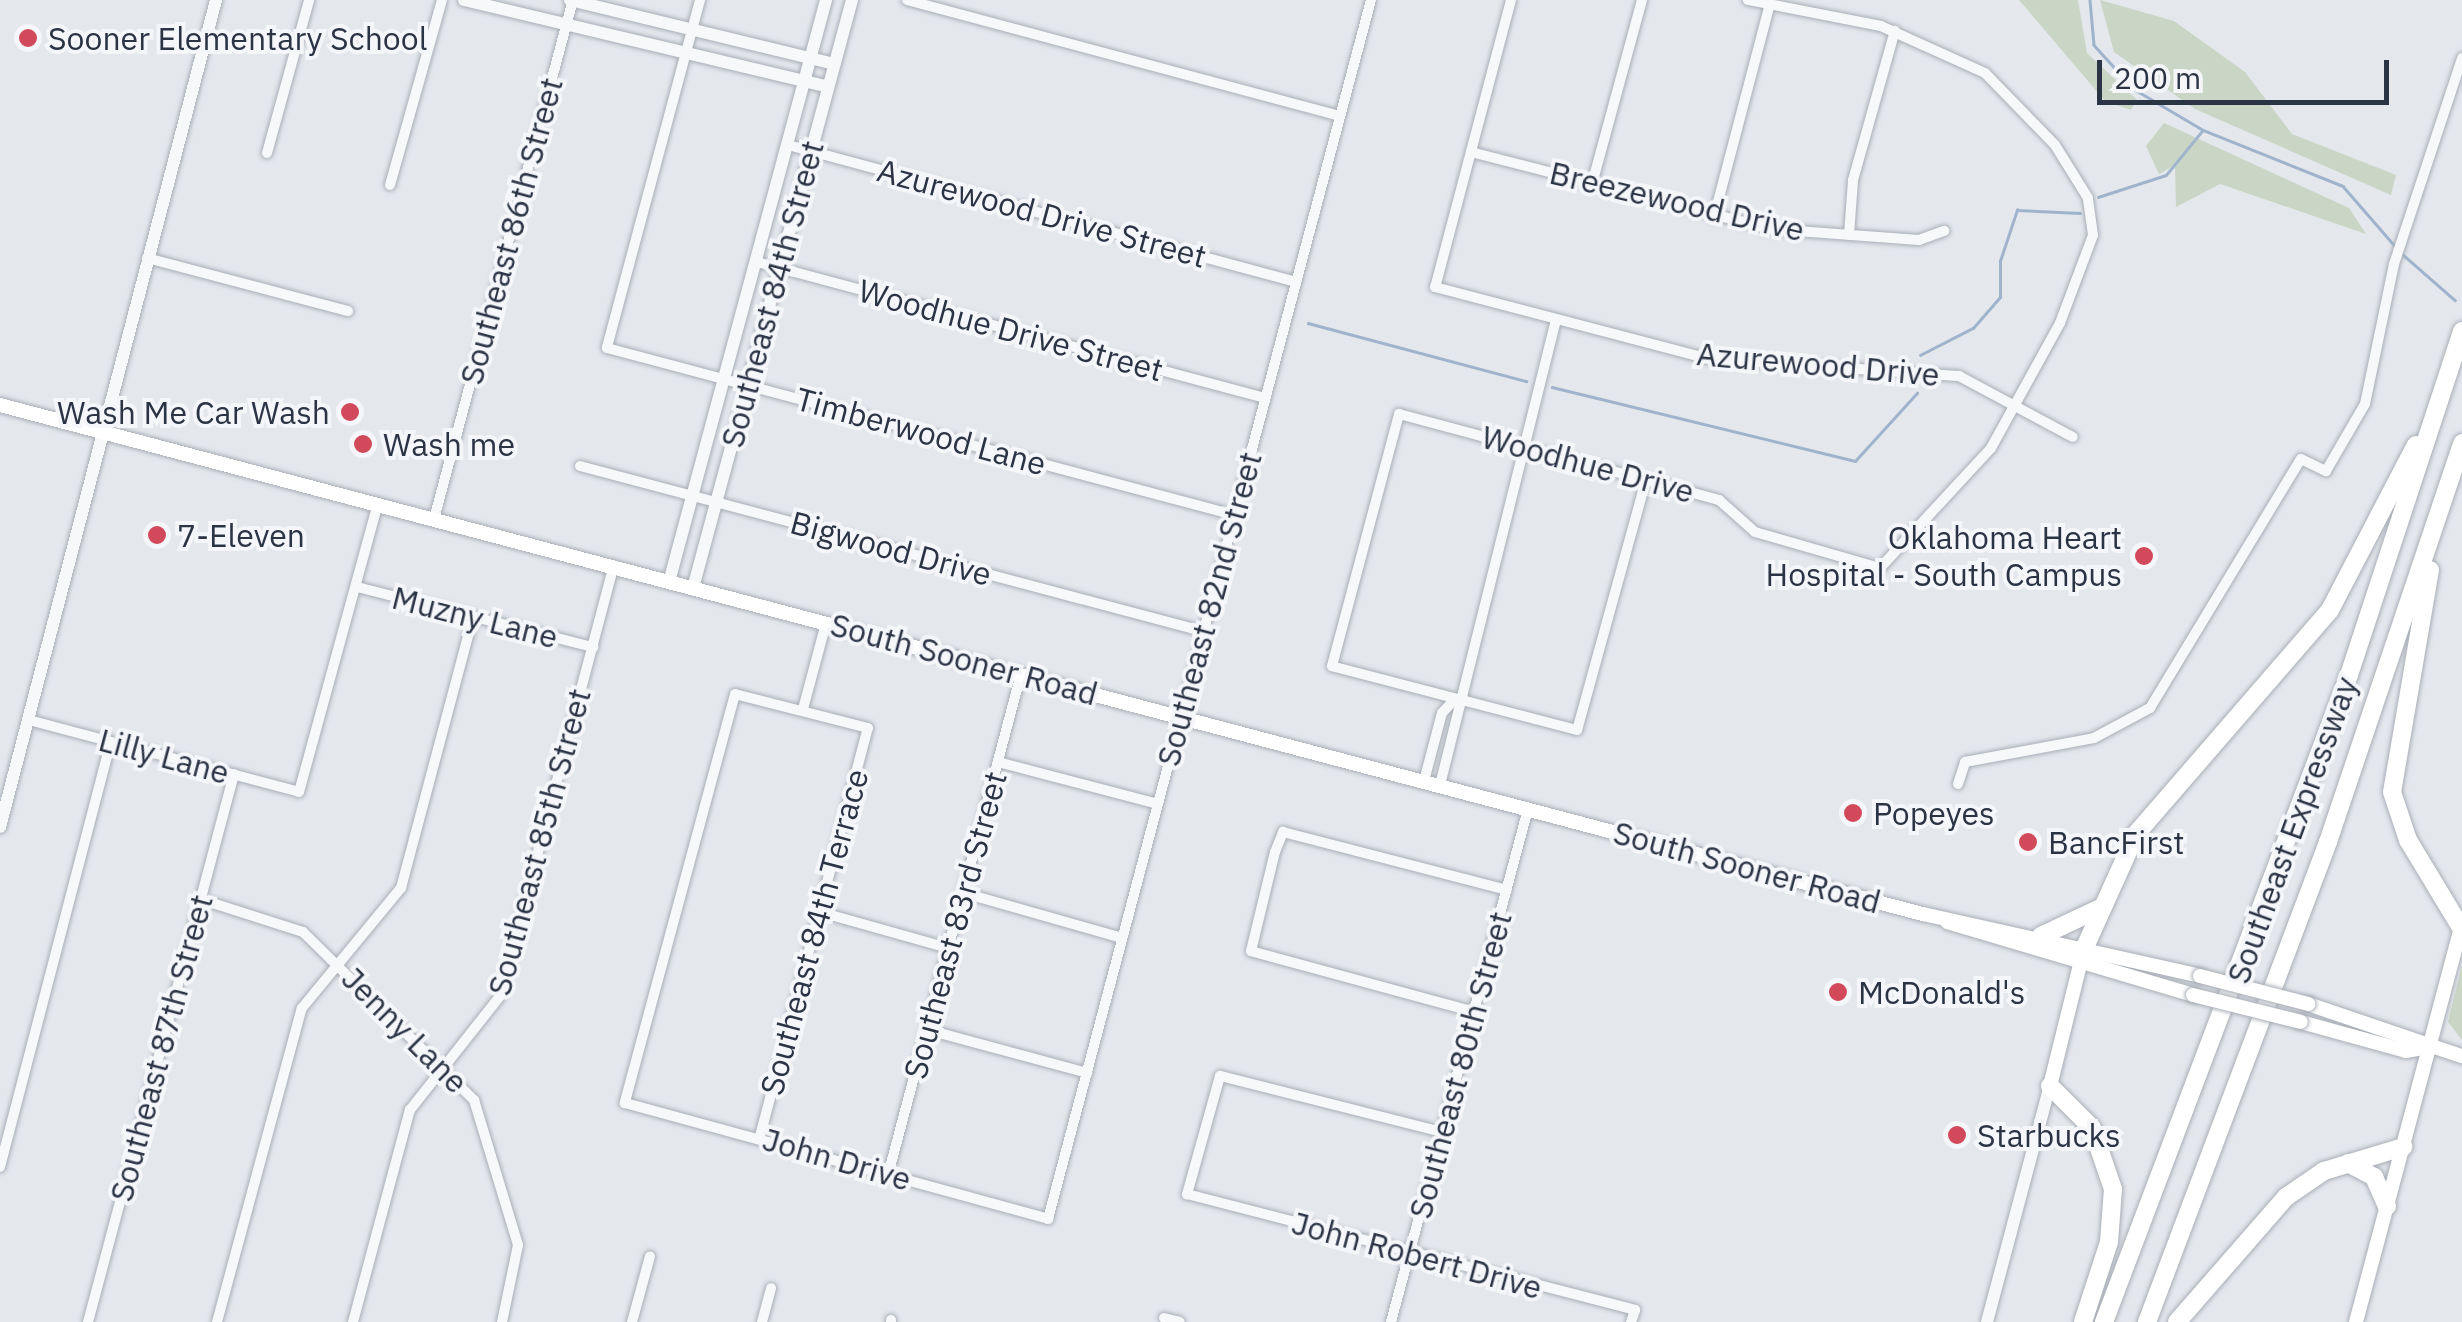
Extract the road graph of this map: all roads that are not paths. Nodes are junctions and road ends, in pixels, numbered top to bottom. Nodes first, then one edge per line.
1 (216, 0) edge
2 (309, 0) edge
3 (442, 0) edge
4 (464, 0) edge
5 (572, 0) edge
6 (700, 0) edge
7 (826, 0) edge
8 (852, 0) edge
9 (907, 0) edge
10 (1371, 0) edge
11 (1512, 0) edge
12 (1642, 0) edge
13 (1748, 0) edge
14 (1770, 3) junction
15 (566, 25) junction
16 (692, 30) junction
17 (1896, 31) junction
18 (686, 53) junction
19 (811, 58) junction
20 (2462, 58) edge
21 (834, 64) junction
22 (804, 81) junction
23 (828, 87) junction
24 (1340, 116) junction
25 (788, 145) junction
26 (811, 151) junction
27 (1471, 152) junction
28 (267, 153) dead end
29 (1592, 184) junction
30 (390, 185) dead end
31 (1714, 216) junction
32 (1944, 231) dead end
33 (1849, 235) junction
34 (148, 258) junction
35 (756, 262) junction
36 (780, 268) junction
37 (1296, 282) junction
38 (348, 311) dead end
39 (1556, 320) junction
40 (2462, 332) edge
41 (724, 378) junction
42 (2446, 381) junction
43 (748, 384) junction
44 (1265, 398) junction
45 (2016, 404) junction
46 (0, 406) edge
47 (102, 432) junction
48 (2073, 437) dead end
49 (2462, 443) edge
50 (1522, 447) junction
51 (580, 466) dead end
52 (1646, 480) junction
53 (692, 496) junction
54 (716, 502) junction
55 (378, 504) junction
56 (1234, 515) junction
57 (2439, 516) junction
58 (434, 519) junction
59 (614, 566) junction
60 (669, 582) junction
61 (357, 587) junction
62 (693, 588) junction
63 (473, 618) junction
64 (826, 623) junction
65 (1202, 632) junction
66 (592, 647) junction
67 (1021, 674) junction
68 (1455, 699) junction
69 (802, 708) junction
70 (1180, 716) junction
71 (29, 720) junction
72 (111, 742) junction
73 (998, 762) junction
74 (234, 774) junction
75 (1424, 781) junction
76 (1958, 784) dead end
77 (1440, 786) junction
78 (1158, 804) junction
79 (1528, 808) junction
80 (0, 827) edge
81 (1507, 890) junction
82 (964, 893) junction
83 (200, 899) junction
84 (2098, 909) junction
85 (820, 912) junction
86 (1927, 914) junction
87 (2461, 925) edge
88 (2041, 936) junction
89 (1122, 938) junction
90 (948, 948) junction
91 (2082, 956) junction
92 (338, 962) junction
93 (1475, 1012) junction
94 (928, 1030) junction
95 (2428, 1047) junction
96 (2462, 1056) edge
97 (443, 1066) junction
98 (1087, 1072) junction
99 (2050, 1086) junction
100 (1442, 1132) junction
101 (760, 1136) junction
102 (2402, 1146) junction
103 (2348, 1162) junction
104 (0, 1167) edge
105 (888, 1175) junction
106 (2387, 1206) junction
107 (1048, 1218) joint
108 (1410, 1253) junction
109 (650, 1256) dead end
110 (770, 1288) dead end
111 (1164, 1318) dead end
112 (88, 1322) edge
113 (217, 1322) edge
114 (353, 1322) edge
115 (502, 1322) edge
116 (632, 1322) edge
117 (762, 1322) edge
118 (1180, 1322) edge
119 (1391, 1322) edge
120 (1631, 1322) edge
121 (1987, 1322) edge
122 (2083, 1322) edge
123 (2104, 1322) edge
124 (2148, 1322) edge
125 (2178, 1322) edge
126 (2356, 1322) edge

1 - 34 street
2 - 28 street
3 - 30 street
4 - 15 street
5 - 15 street, Southeast 86th Street
5 - 16 street
6 - 16 street
7 - 19 street, Southeast 84th Street
8 - 21 street, Southeast 84th Street
9 - 24 street
10 - 24 street, Southeast 82nd Street
11 - 27 street
12 - 29 street
13 - 14 street
14 - 17 street
14 - 31 street
15 - 18 street
15 - 58 street, Southeast 86th Street
16 - 18 street
16 - 19 street
17 - 33 street
17 - 45 street
18 - 22 street
18 - 41 street, Timberwood Lane
19 - 21 street
19 - 22 street, Southeast 84th Street
20 - 76 street
21 - 23 street, Southeast 84th Street
22 - 23 street
22 - 25 street, Southeast 84th Street
23 - 26 street, Southeast 84th Street
24 - 37 street, Southeast 82nd Street
25 - 26 street, Azurewood Drive Street
25 - 35 street, Southeast 84th Street
26 - 36 street, Southeast 84th Street
26 - 37 street, Azurewood Drive Street
27 - 29 street, Breezewood Drive
27 - 39 street, Azurewood Drive
29 - 31 street, Breezewood Drive
31 - 33 street, Breezewood Drive
32 - 33 street, Breezewood Drive
34 - 38 street
34 - 47 street
35 - 36 street, Woodhue Drive Street
35 - 41 street, Southeast 84th Street
36 - 43 street, Southeast 84th Street
36 - 44 street, Woodhue Drive Street
37 - 44 street, Southeast 82nd Street
39 - 45 street, Azurewood Drive
39 - 50 street
40 - 42 highway, Southeast Expressway
41 - 43 street, Timberwood Lane
41 - 53 street, Southeast 84th Street
42 - 84 highway
42 - 123 highway, Southeast Expressway
43 - 54 street, Southeast 84th Street
43 - 56 street, Timberwood Lane
44 - 56 street, Southeast 82nd Street
45 - 48 street, Azurewood Drive
45 - 52 street, Woodhue Drive
46 - 47 main road, South Sooner Road
47 - 55 main road, South Sooner Road
47 - 71 street
49 - 57 highway, Southeast Expressway
50 - 52 street, Woodhue Drive
50 - 68 street
50 - 68 street, Woodhue Drive
51 - 53 street, Bigwood Drive
52 - 68 street
53 - 54 street, Bigwood Drive
53 - 60 street, Southeast 84th Street
54 - 62 street, Southeast 84th Street
54 - 65 street, Bigwood Drive
55 - 58 main road, South Sooner Road
55 - 61 street
56 - 65 street, Southeast 82nd Street
57 - 87 highway
57 - 124 highway, Southeast Expressway
58 - 59 main road, South Sooner Road
59 - 60 main road, South Sooner Road
59 - 66 street, Southeast 85th Street
60 - 62 main road, South Sooner Road
61 - 63 street, Muzny Lane
61 - 74 street, Lilly Lane
62 - 64 main road, South Sooner Road
63 - 66 street, Muzny Lane
63 - 92 street
64 - 67 main road, South Sooner Road
64 - 69 street
65 - 70 street, Southeast 82nd Street
66 - 97 street, Southeast 85th Street
67 - 70 main road, South Sooner Road
67 - 73 street, Southeast 83rd Street
68 - 75 street
68 - 77 street
69 - 85 street, Southeast 84th Terrace
69 - 101 street, John Drive
70 - 75 main road, South Sooner Road
70 - 78 street, Southeast 82nd Street
71 - 72 street, Lilly Lane
71 - 80 street
72 - 74 street, Lilly Lane
72 - 104 street
73 - 78 street
73 - 82 street, Southeast 83rd Street
74 - 83 street, Southeast 87th Street
75 - 77 main road, South Sooner Road
77 - 79 main road, South Sooner Road
78 - 89 street, Southeast 82nd Street
79 - 81 street, Southeast 80th Street
79 - 86 main road, South Sooner Road
81 - 93 street, Southeast 80th Street
81 - 93 street
82 - 89 street
82 - 90 street, Southeast 83rd Street
83 - 92 street, Jenny Lane
83 - 112 street, Southeast 87th Street
84 - 88 highway
84 - 91 highway
85 - 90 street
85 - 101 street, Southeast 84th Terrace
86 - 88 main road, South Sooner Road
86 - 91 main road, South Sooner Road
87 - 95 main road
88 - 91 main road, South Sooner Road
89 - 98 street, Southeast 82nd Street
90 - 94 street, Southeast 83rd Street
91 - 95 main road, South Sooner Road, bridge
91 - 95 main road, South Sooner Road, bridge
91 - 99 main road
92 - 97 street, Jenny Lane
92 - 113 street
93 - 100 street, Southeast 80th Street
94 - 98 street
94 - 105 street, Southeast 83rd Street
95 - 96 main road, South Sooner Road
95 - 102 main road
97 - 114 street, Southeast 85th Street
97 - 115 street, Jenny Lane
98 - 107 street, Southeast 82nd Street
99 - 121 street
99 - 122 highway
100 - 108 street, Southeast 80th Street
100 - 108 street, John Robert Drive
101 - 105 street, John Drive
102 - 103 highway
102 - 106 main road
103 - 106 highway
103 - 125 highway
105 - 107 street, John Drive
106 - 126 main road
108 - 119 street, Southeast 80th Street
108 - 120 street, John Robert Drive
109 - 116 street
110 - 117 street
111 - 118 street

